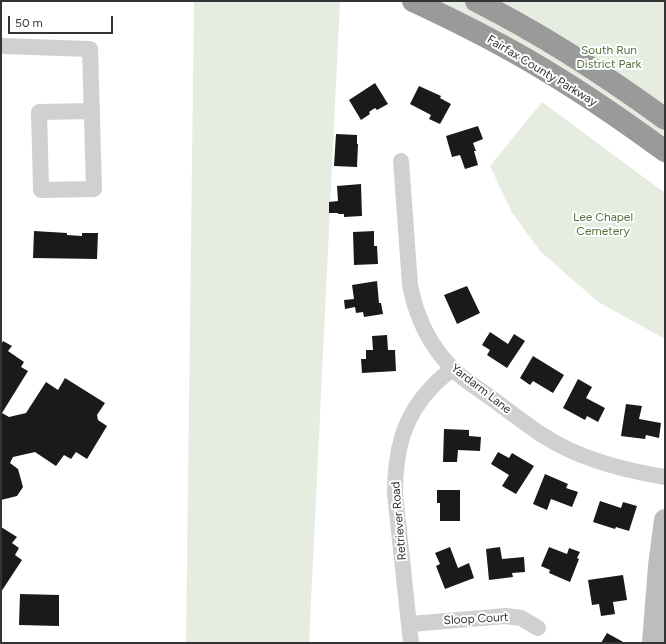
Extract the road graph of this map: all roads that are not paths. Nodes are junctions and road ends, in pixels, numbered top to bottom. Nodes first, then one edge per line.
1 (413, 1) edge
2 (476, 1) edge
3 (1, 46) edge
4 (92, 111) junction
5 (665, 119) edge
6 (665, 151) edge
7 (401, 161) dead end
8 (452, 369) junction
9 (665, 477) edge
10 (665, 520) edge
11 (410, 624) junction
12 (538, 628) dead end
13 (412, 643) edge
14 (653, 643) edge

1 - 6 highway, Fairfax County Parkway
2 - 5 highway
3 - 4 street
4 - 4 street
7 - 8 street, Yardarm Lane
8 - 9 street, Yardarm Lane
8 - 11 street, Retriever Road
10 - 14 main road
11 - 12 street, Sloop Court
11 - 13 street, Retriever Road

